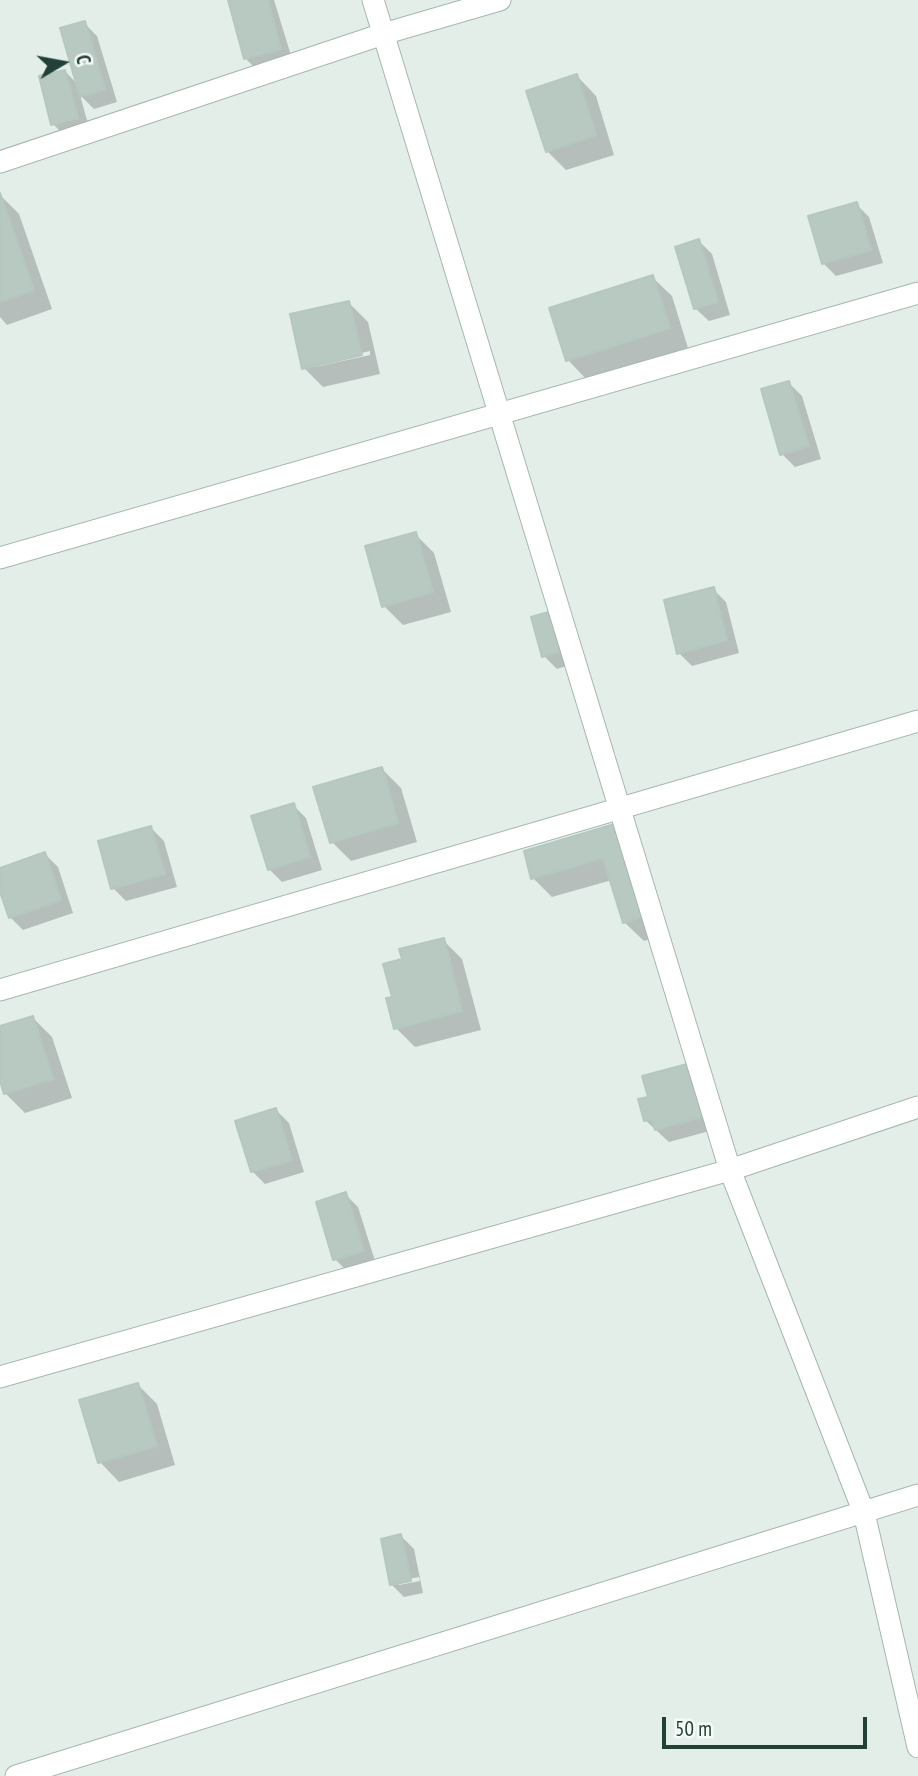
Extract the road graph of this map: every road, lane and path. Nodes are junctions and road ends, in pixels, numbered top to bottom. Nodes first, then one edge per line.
1 (373, 0) edge
2 (499, 0) edge
3 (383, 34) junction
4 (0, 162) edge
5 (918, 293) edge
6 (499, 413) junction
7 (0, 558) edge
8 (918, 721) edge
9 (620, 811) junction
10 (0, 990) edge
11 (918, 1107) edge
12 (730, 1170) junction
13 (0, 1377) edge
14 (918, 1495) edge
15 (864, 1513) junction
16 (918, 1747) edge
17 (16, 1776) edge

1 - 3 street
2 - 3 street
3 - 4 street
3 - 6 street
5 - 6 street
6 - 7 street
6 - 9 street
8 - 9 street
9 - 10 street
9 - 12 street
11 - 12 street
12 - 13 street
12 - 15 street
14 - 15 street
15 - 16 street
15 - 17 street

